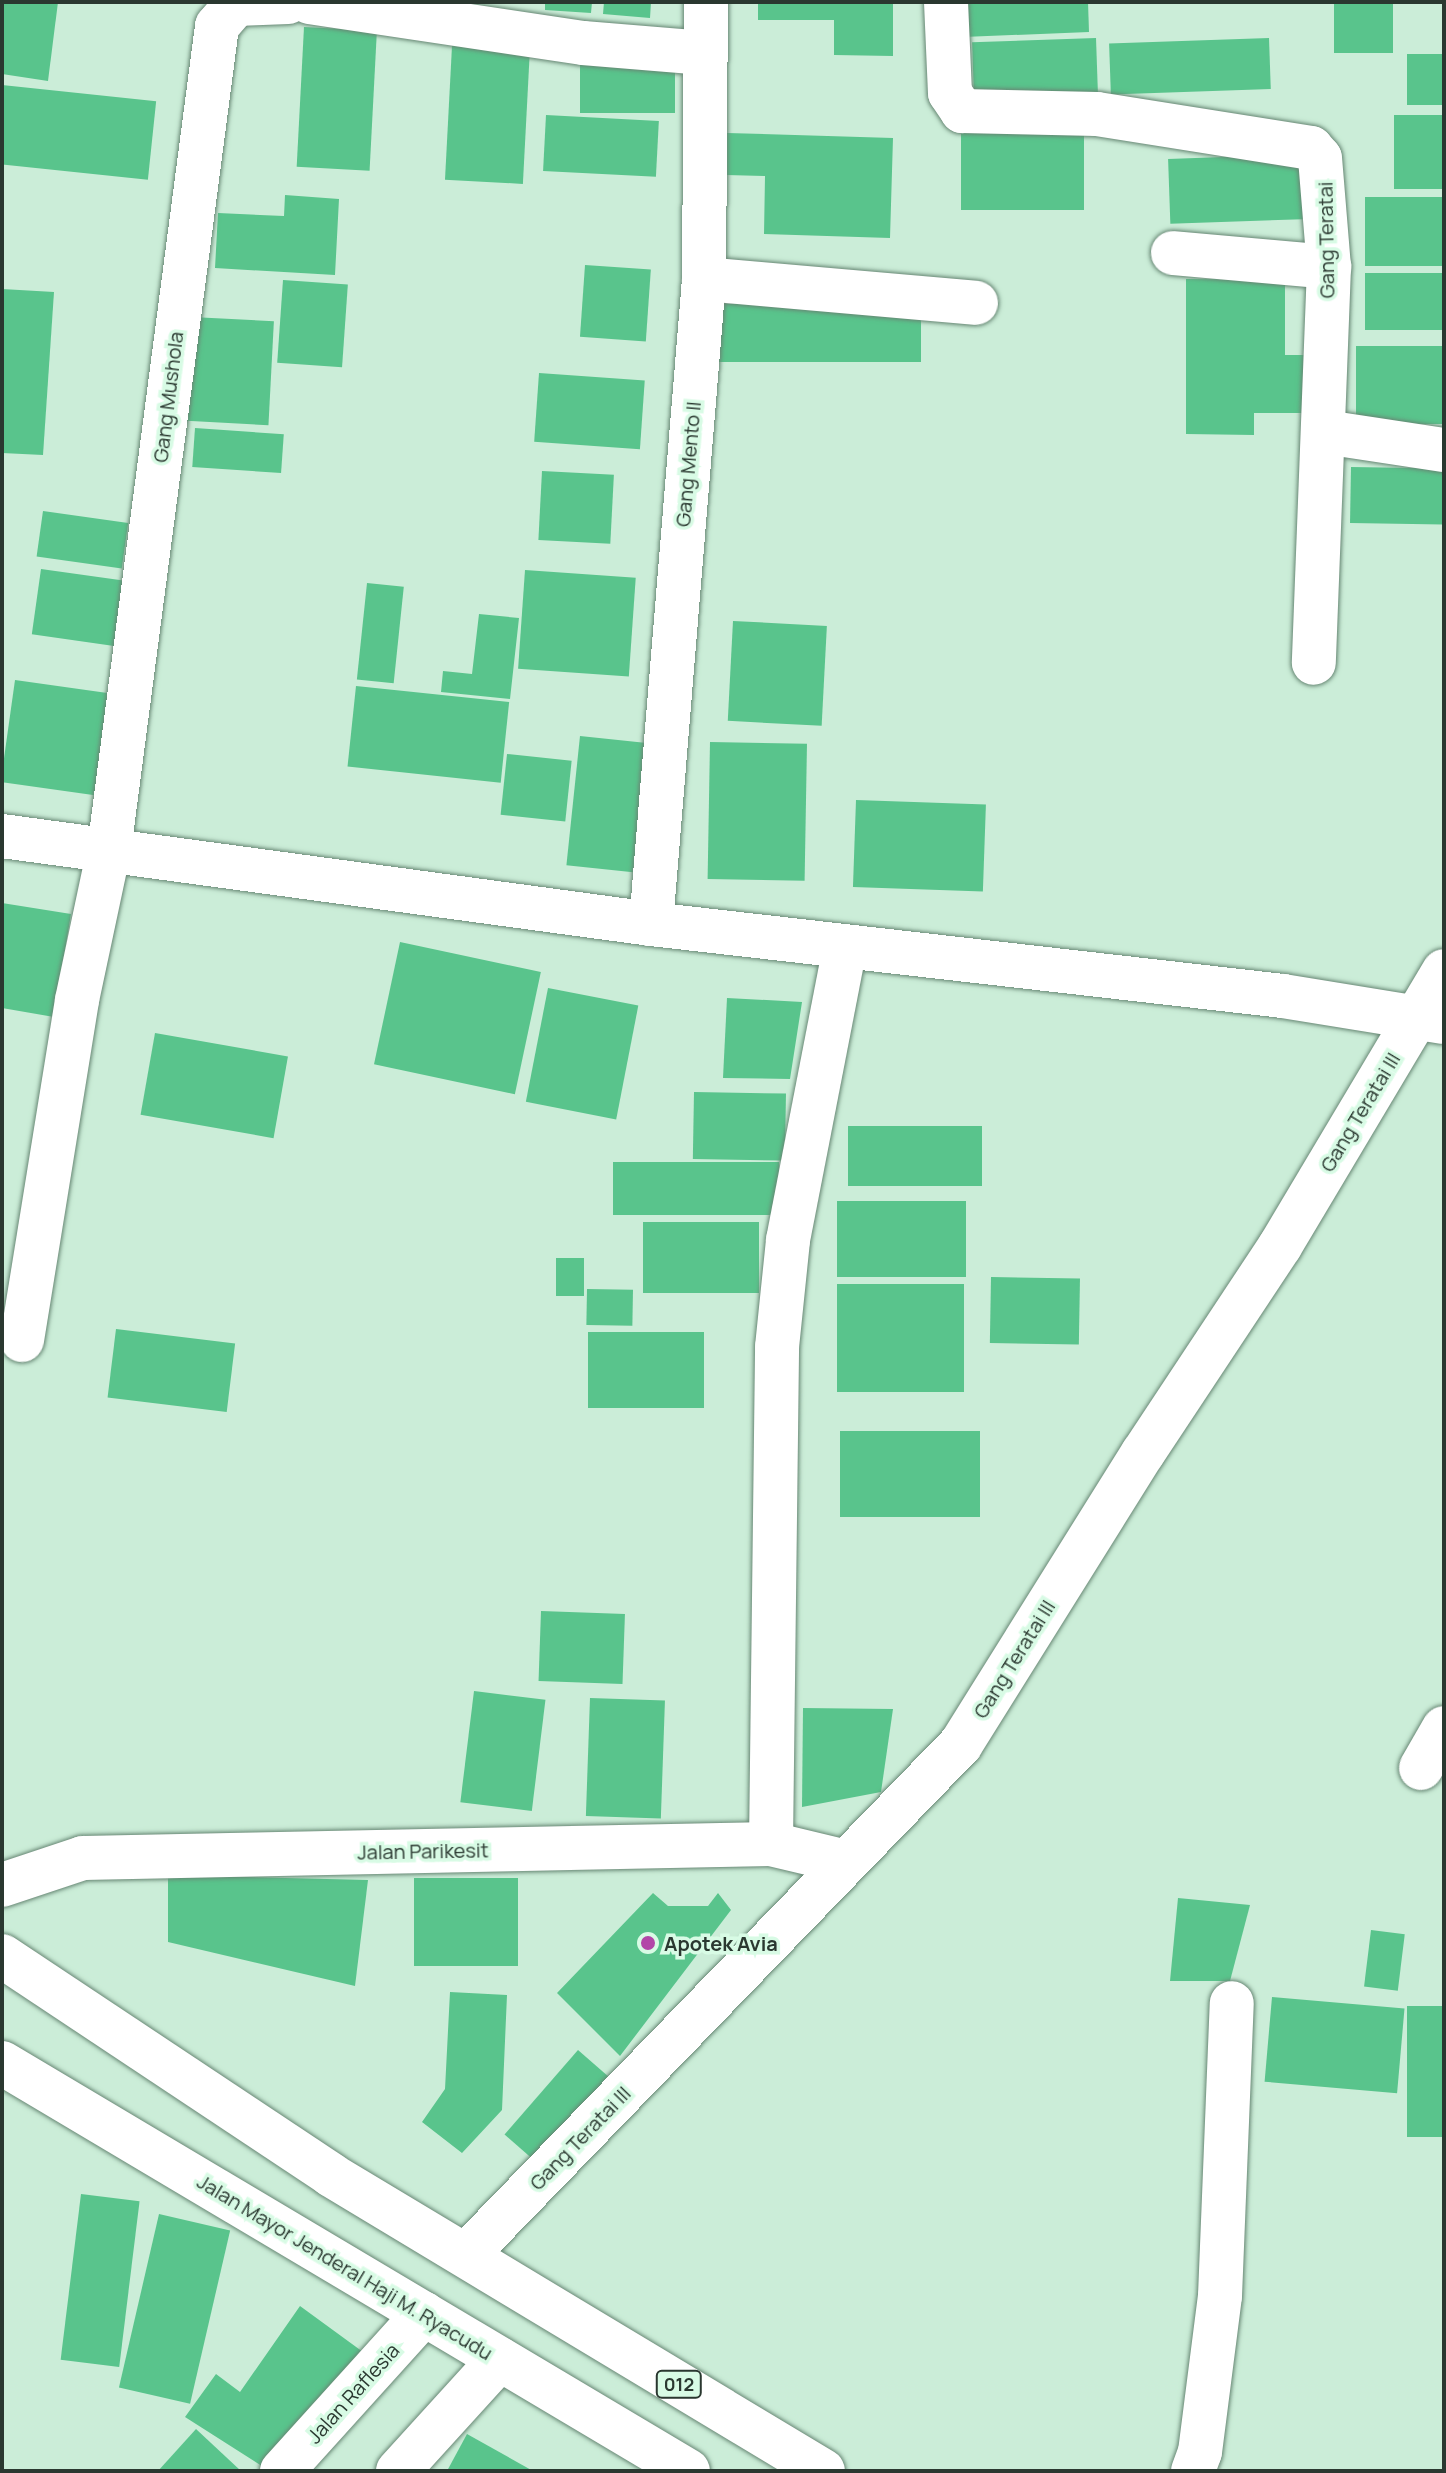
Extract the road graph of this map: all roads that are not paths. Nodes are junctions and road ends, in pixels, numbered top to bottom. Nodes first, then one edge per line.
1 (288, 2) edge
2 (309, 2) edge
3 (706, 2) edge
4 (946, 2) edge
5 (705, 53) junction
6 (1173, 253) dead end
7 (1329, 267) junction
8 (704, 279) junction
9 (976, 303) dead end
10 (1325, 432) junction
11 (1444, 450) edge
12 (1314, 663) dead end
13 (2, 836) edge
14 (109, 850) junction
15 (651, 924) junction
16 (845, 948) junction
17 (1444, 971) edge
18 (1431, 1018) edge
19 (22, 1340) dead end
20 (1444, 1728) edge
21 (1421, 1768) dead end
22 (771, 1844) junction
23 (846, 1862) junction
24 (2, 1885) edge
25 (2, 1956) edge
26 (1232, 2003) dead end
27 (2, 2063) edge
28 (474, 2260) junction
29 (432, 2319) junction
30 (492, 2354) junction
31 (282, 2471) edge
32 (398, 2471) edge
33 (688, 2471) edge
34 (823, 2471) edge
35 (1193, 2471) edge

1 - 14 street, Gang Mushola
2 - 5 street
3 - 5 street, Gang Mento II
4 - 7 street, Gang Teratai
5 - 8 street, Gang Mento II
6 - 7 street
7 - 10 street, Gang Teratai
8 - 9 street
8 - 15 street, Gang Mento II
10 - 11 street
10 - 12 street, Gang Teratai
13 - 14 street
14 - 15 street
14 - 19 street, Gang Mushola
15 - 16 street
16 - 18 street
16 - 22 street
17 - 18 street, Gang Teratai III
18 - 23 street, Gang Teratai III
20 - 21 street
22 - 23 street, Jalan Parikesit
22 - 24 street, Jalan Parikesit
23 - 28 street, Gang Teratai III
25 - 28 street
26 - 35 street
27 - 29 street, Jalan Mayor Jenderal Haji M. Ryacudu
28 - 34 street, 012
29 - 30 street, Jalan Mayor Jenderal Haji M. Ryacudu
29 - 31 street, Jalan Raflesia
30 - 32 street
30 - 33 street, Jalan Mayor Jenderal Haji M. Ryacudu

